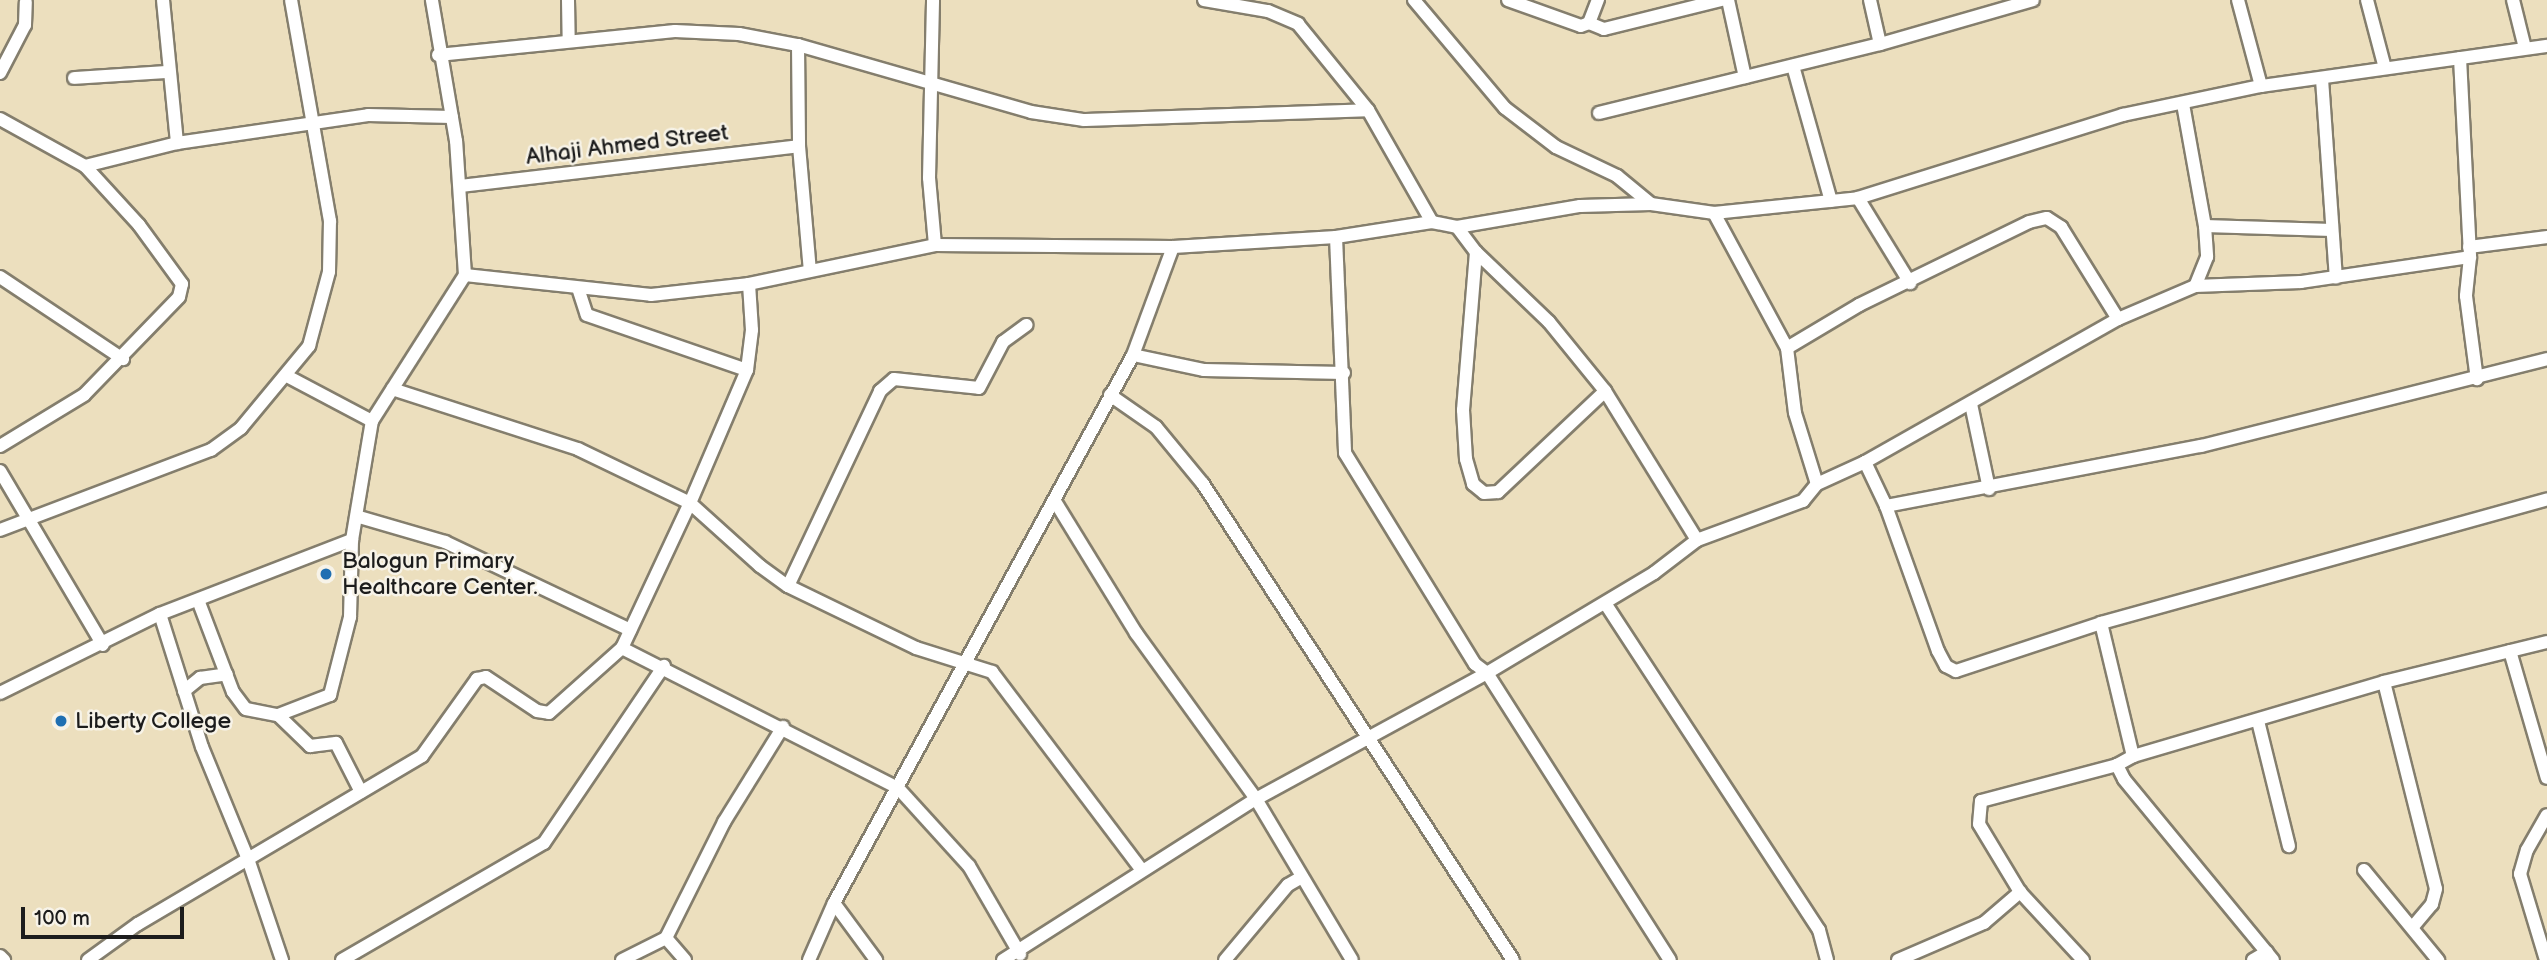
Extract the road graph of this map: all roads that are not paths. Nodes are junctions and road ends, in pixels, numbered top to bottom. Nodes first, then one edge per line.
1 (163, 0) edge
2 (291, 0) edge
3 (432, 0) edge
4 (568, 0) edge
5 (933, 0) edge
6 (1204, 0) edge
7 (1415, 0) edge
8 (1508, 0) edge
9 (1598, 0) edge
10 (1721, 0) edge
11 (1728, 0) edge
12 (1871, 0) edge
13 (2033, 0) edge
14 (2238, 0) edge
15 (2367, 0) edge
16 (2513, 0) edge
17 (26, 2) dead end
18 (2011, 4) edge
19 (1428, 5) edge
20 (1589, 23) junction
21 (569, 39) junction
22 (1880, 44) junction
23 (798, 45) junction
24 (2547, 46) edge
25 (2525, 48) junction
26 (438, 55) junction
27 (2460, 58) junction
28 (1793, 66) junction
29 (2385, 68) junction
30 (168, 72) junction
31 (0, 74) edge
32 (1745, 77) junction
33 (75, 78) dead end
34 (2322, 79) junction
35 (931, 83) junction
36 (2261, 86) junction
37 (2183, 104) junction
38 (1367, 110) junction
39 (1599, 113) dead end
40 (452, 117) junction
41 (0, 118) edge
42 (316, 122) junction
43 (177, 143) junction
44 (799, 146) junction
45 (85, 166) junction
46 (460, 186) junction
47 (1858, 198) junction
48 (1832, 201) junction
49 (1651, 204) junction
50 (1714, 213) junction
51 (1432, 222) junction
52 (2206, 226) junction
53 (1457, 227) junction
54 (2332, 230) junction
55 (1336, 237) junction
56 (2547, 237) edge
57 (935, 245) junction
58 (1173, 247) junction
59 (1476, 252) junction
60 (2469, 252) junction
61 (810, 271) junction
62 (465, 275) junction
63 (0, 277) edge
64 (2336, 278) junction
65 (1910, 283) junction
66 (749, 284) junction
67 (2195, 286) junction
68 (578, 288) junction
69 (2118, 319) junction
70 (1026, 325) dead end
71 (1787, 348) junction
72 (1133, 355) junction
73 (123, 359) junction
74 (2547, 359) edge
75 (747, 370) junction
76 (1344, 373) junction
77 (288, 376) junction
78 (2477, 379) junction
79 (392, 389) junction
80 (1605, 391) junction
81 (1111, 395) junction
82 (1971, 404) junction
83 (372, 421) junction
84 (0, 446) edge
85 (1865, 462) junction
86 (0, 471) edge
87 (1817, 484) junction
88 (1989, 489) junction
89 (2547, 499) edge
90 (690, 503) junction
91 (1056, 503) junction
92 (1886, 506) junction
93 (359, 517) junction
94 (31, 520) junction
95 (0, 530) edge
96 (352, 540) junction
97 (1698, 540) junction
98 (788, 586) junction
99 (198, 600) junction
100 (1605, 603) junction
101 (160, 614) junction
102 (2101, 623) junction
103 (630, 630) junction
104 (2547, 642) edge
105 (103, 645) junction
106 (622, 648) junction
107 (2510, 651) junction
108 (965, 660) junction
109 (664, 666) junction
110 (1487, 673) junction
111 (227, 674) junction
112 (2384, 682) junction
113 (184, 691) junction
114 (0, 693) edge
115 (278, 715) junction
116 (2258, 721) junction
117 (783, 727) junction
118 (1367, 735) junction
119 (2133, 756) junction
120 (2117, 765) junction
121 (2547, 778) edge
122 (898, 788) junction
123 (360, 792) junction
124 (1256, 799) junction
125 (2547, 815) edge
126 (2289, 846) dead end
127 (248, 859) junction
128 (1142, 870) junction
129 (2364, 870) dead end
130 (1302, 877) junction
131 (2020, 892) junction
132 (834, 903) junction
133 (2413, 927) junction
134 (666, 938) junction
135 (1020, 954) junction
136 (0, 956) edge
137 (2270, 956) edge
138 (4, 960) edge
139 (88, 960) edge
140 (282, 960) edge
141 (342, 960) edge
142 (622, 960) edge
143 (685, 960) edge
144 (809, 960) edge
145 (876, 960) edge
146 (1003, 960) edge
147 (1225, 960) edge
148 (1352, 960) edge
149 (1513, 960) edge
150 (1670, 960) edge
151 (1827, 960) edge
152 (1898, 960) edge
153 (2083, 960) edge
154 (2253, 960) edge
155 (2438, 960) edge
156 (2546, 960) edge

1 - 30 street
2 - 42 street
3 - 26 street
4 - 21 street
5 - 35 street
6 - 38 street
7 - 19 street
8 - 20 street
9 - 20 street
10 - 20 street
11 - 32 street
12 - 22 street
13 - 18 street
14 - 36 street
15 - 29 street
16 - 25 street
17 - 31 street
18 - 22 street
19 - 49 street
21 - 23 street
21 - 26 street
22 - 28 street
23 - 35 street
23 - 44 street
24 - 25 street
25 - 27 street
26 - 40 street
27 - 29 street
27 - 60 street
28 - 32 street
28 - 48 street
29 - 34 street
30 - 33 street
30 - 43 street
32 - 39 street
34 - 36 street
34 - 54 street
35 - 38 street
35 - 57 street
36 - 37 street
37 - 47 street
37 - 52 street
38 - 51 street
40 - 42 street
40 - 46 street
41 - 45 street
42 - 43 street
42 - 77 street
43 - 45 street
44 - 46 street, Alhaji Ahmed Street
44 - 61 street
45 - 73 street
46 - 62 street
47 - 48 street
47 - 65 street
48 - 50 street
49 - 50 street
49 - 53 street
50 - 71 street
51 - 53 street
51 - 55 street
52 - 54 street
52 - 67 street
53 - 59 street
54 - 64 street
55 - 58 street
55 - 76 street
56 - 60 street
57 - 58 street
57 - 61 street
58 - 72 street
59 - 80 street
59 - 80 street
60 - 64 street
60 - 78 street
61 - 66 street
62 - 68 street
62 - 79 street
63 - 73 street
64 - 67 street
65 - 69 street
65 - 71 street
66 - 68 street
66 - 75 street
67 - 69 street
68 - 75 street
69 - 82 street
70 - 98 street
71 - 87 street
72 - 76 street
72 - 81 street
73 - 84 street
74 - 78 street
75 - 90 street
76 - 110 street
77 - 83 street
77 - 94 street
78 - 88 street
79 - 83 street
79 - 90 street
80 - 97 street
81 - 91 street
81 - 118 street
82 - 85 street
82 - 88 street
83 - 93 street
85 - 87 street
85 - 92 street
86 - 94 street
87 - 97 street
88 - 92 street
89 - 102 street
90 - 98 street
90 - 103 street
91 - 108 street
91 - 124 street
92 - 102 street
93 - 96 street
93 - 103 street
94 - 95 street
94 - 105 street
96 - 99 street
96 - 115 street
97 - 100 street
98 - 108 street
99 - 101 street
99 - 111 street
100 - 110 street
100 - 151 street
101 - 105 street
101 - 113 street
102 - 119 street
103 - 106 street
104 - 107 street
105 - 114 street
106 - 109 street
106 - 123 street
107 - 112 street
107 - 121 street
108 - 122 street
108 - 128 street
109 - 117 street
109 - 141 street
110 - 118 street
110 - 150 street
111 - 113 street
111 - 115 street
112 - 116 street
112 - 133 street
113 - 127 street
115 - 123 street
116 - 119 street
116 - 126 street
117 - 122 street
117 - 134 street
118 - 124 street
118 - 149 street
119 - 120 street
120 - 131 street
120 - 137 street
122 - 132 street
122 - 135 street
123 - 127 street
124 - 128 street
124 - 130 street
125 - 156 street
127 - 139 street
127 - 140 street
128 - 135 street
129 - 133 street
130 - 147 street
130 - 148 street
131 - 152 street
131 - 153 street
132 - 144 street
132 - 145 street
133 - 155 street
134 - 142 street
134 - 143 street
135 - 146 street
136 - 138 street
137 - 154 street

